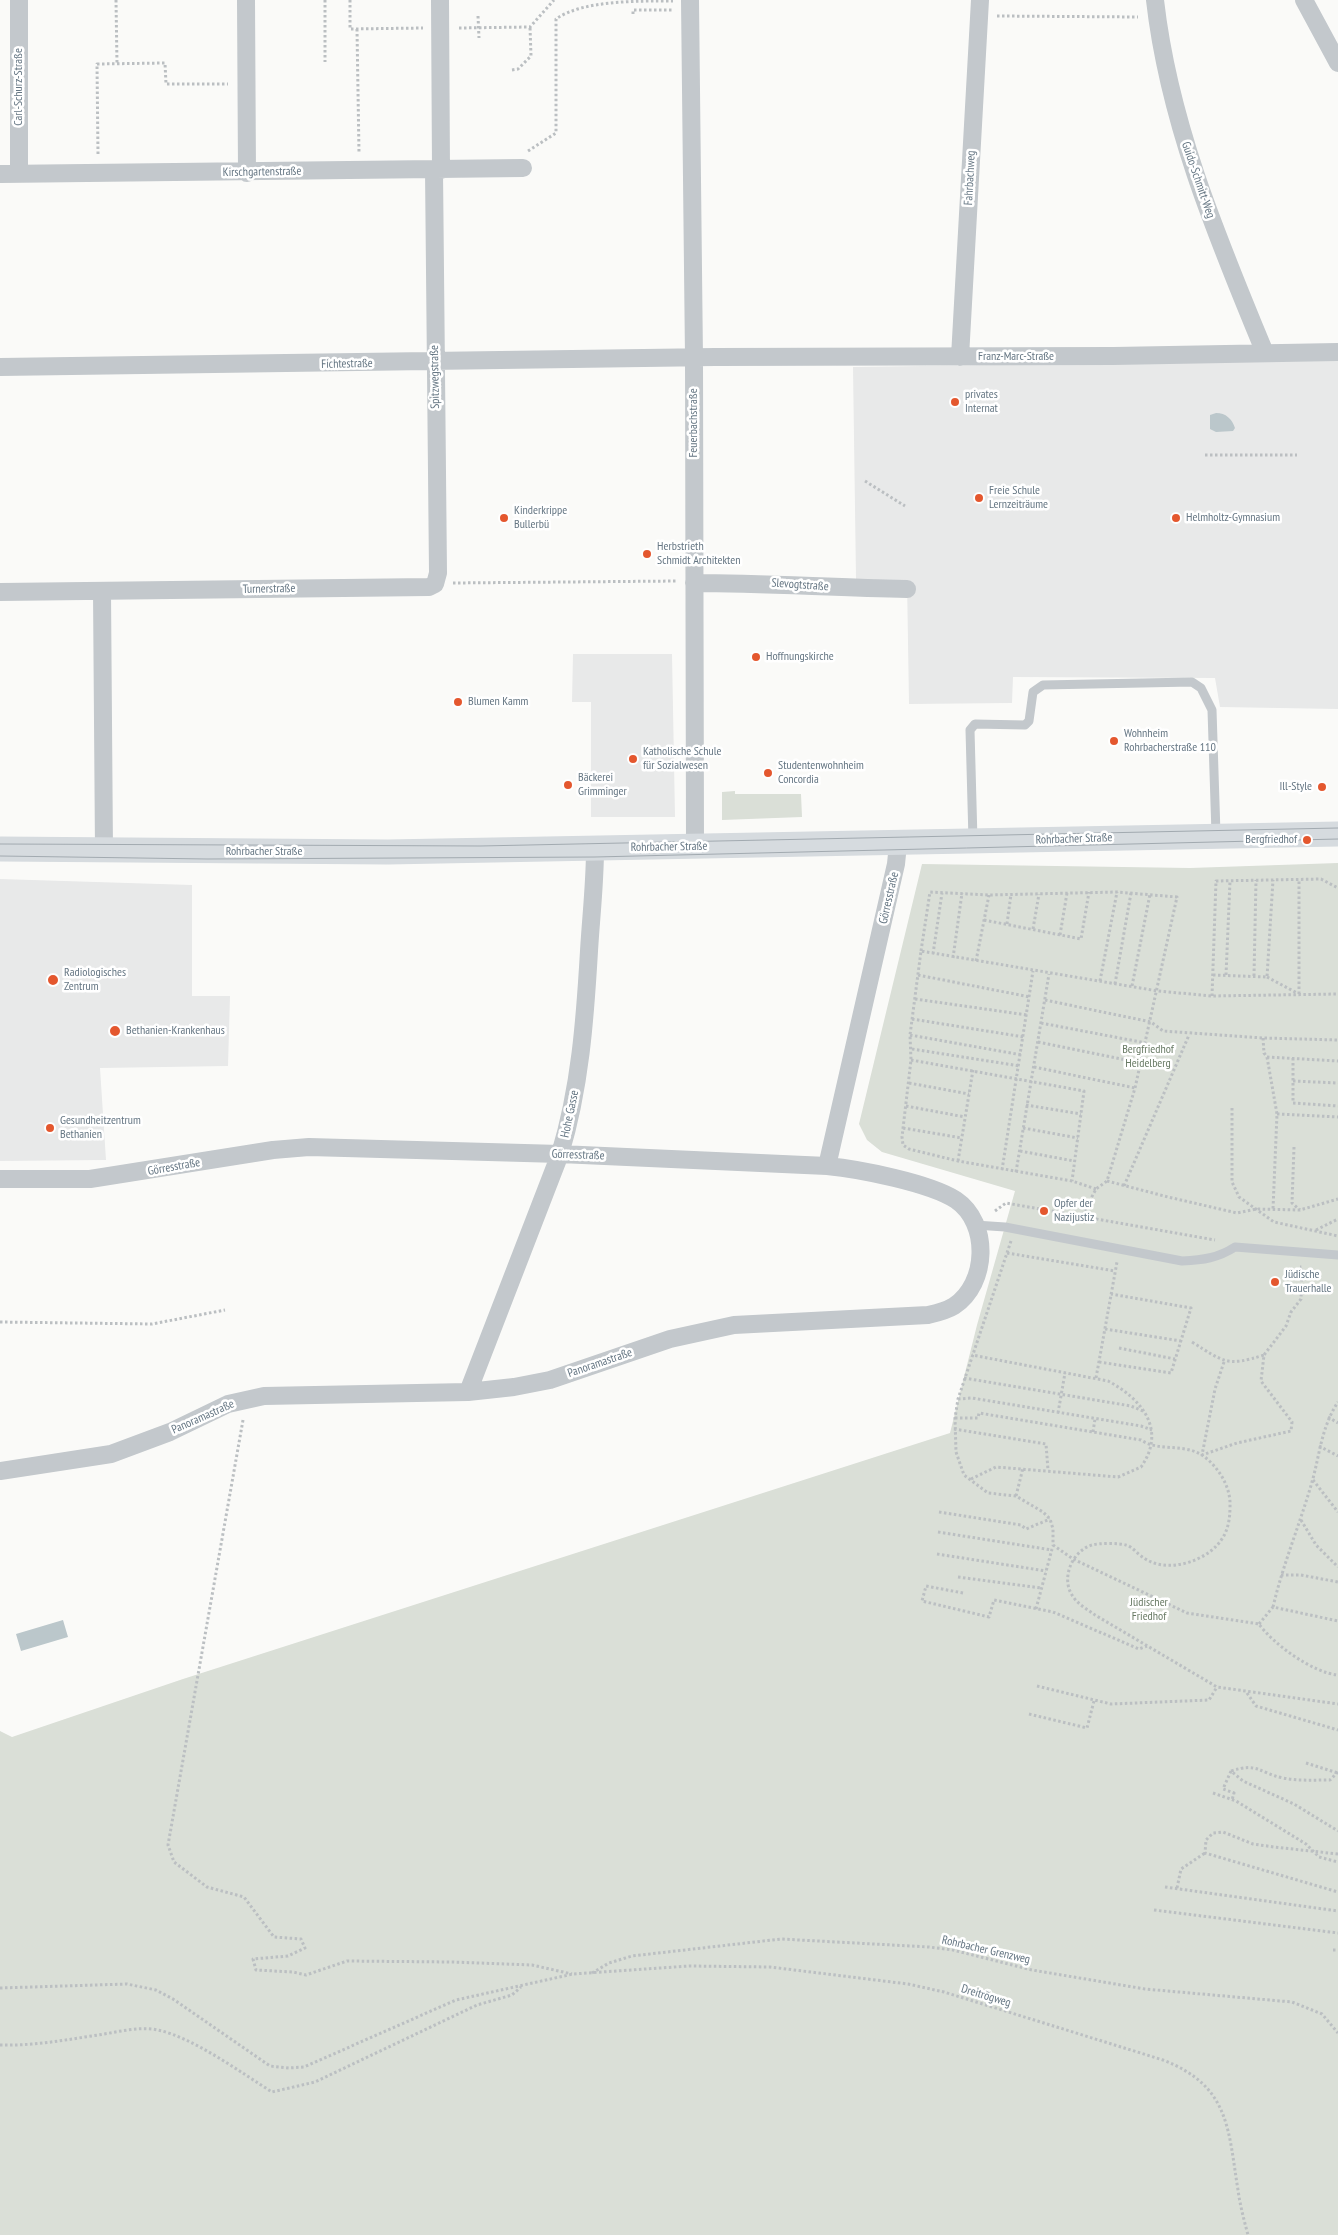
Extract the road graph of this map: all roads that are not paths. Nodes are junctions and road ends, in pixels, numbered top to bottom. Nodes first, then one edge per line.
1 (19, 0) edge
2 (246, 0) edge
3 (440, 0) edge
4 (1304, 0) edge
5 (690, 4) edge
6 (979, 8) edge
7 (1156, 9) edge
8 (1338, 63) edge
9 (523, 168) road end
10 (437, 170) junction
11 (247, 173) junction
12 (0, 174) edge
13 (19, 174) junction
14 (1338, 352) edge
15 (1265, 353) junction
16 (960, 357) junction
17 (694, 358) junction
18 (435, 363) junction
19 (0, 367) edge
20 (694, 582) junction
21 (435, 584) joint
22 (907, 590) dead end
23 (102, 591) junction
24 (0, 592) edge
25 (1216, 834) junction
26 (1338, 834) edge
27 (973, 842) junction
28 (898, 844) junction
29 (695, 847) junction
30 (0, 849) edge
31 (596, 849) junction
32 (104, 852) junction
33 (560, 1154) junction
34 (827, 1166) junction
35 (0, 1179) edge
36 (975, 1225) junction
37 (1338, 1255) edge
38 (468, 1392) junction
39 (0, 1471) edge

1 - 13 street, Carl-Schurz-Straße
2 - 11 street
3 - 10 street, Spitzwegstraße
4 - 8 street
5 - 17 street, Feuerbachstraße
6 - 16 street, Fahrbachweg
7 - 15 street, Guido-Schmitt-Weg
9 - 10 street, Kirschgartenstraße
10 - 11 street, Kirschgartenstraße
10 - 18 street, Spitzwegstraße
11 - 13 street, Kirschgartenstraße
12 - 13 street, Kirschgartenstraße
14 - 15 street, Franz-Marc-Straße
15 - 16 street, Franz-Marc-Straße
16 - 17 street, Franz-Marc-Straße
17 - 18 street, Fichtestraße
17 - 20 street, Feuerbachstraße
18 - 19 street, Fichtestraße
18 - 21 street, Spitzwegstraße
20 - 22 street, Slevogtstraße
20 - 29 street, Feuerbachstraße
21 - 23 street, Turnerstraße
23 - 24 street, Turnerstraße
23 - 32 street
25 - 26 main road, Rohrbacher Straße
25 - 27 main road, Rohrbacher Straße
25 - 27 lane
27 - 28 main road, Rohrbacher Straße
28 - 29 main road, Rohrbacher Straße
28 - 34 street, Görresstraße
29 - 31 main road, Rohrbacher Straße
30 - 32 main road, Rohrbacher Straße
31 - 32 main road, Rohrbacher Straße
31 - 33 street, Hohe Gasse
33 - 34 street, Görresstraße
33 - 35 street, Görresstraße
33 - 38 street, Hohe Gasse
34 - 36 street, Panoramastraße
36 - 37 lane
36 - 38 street, Panoramastraße
38 - 39 street, Panoramastraße

